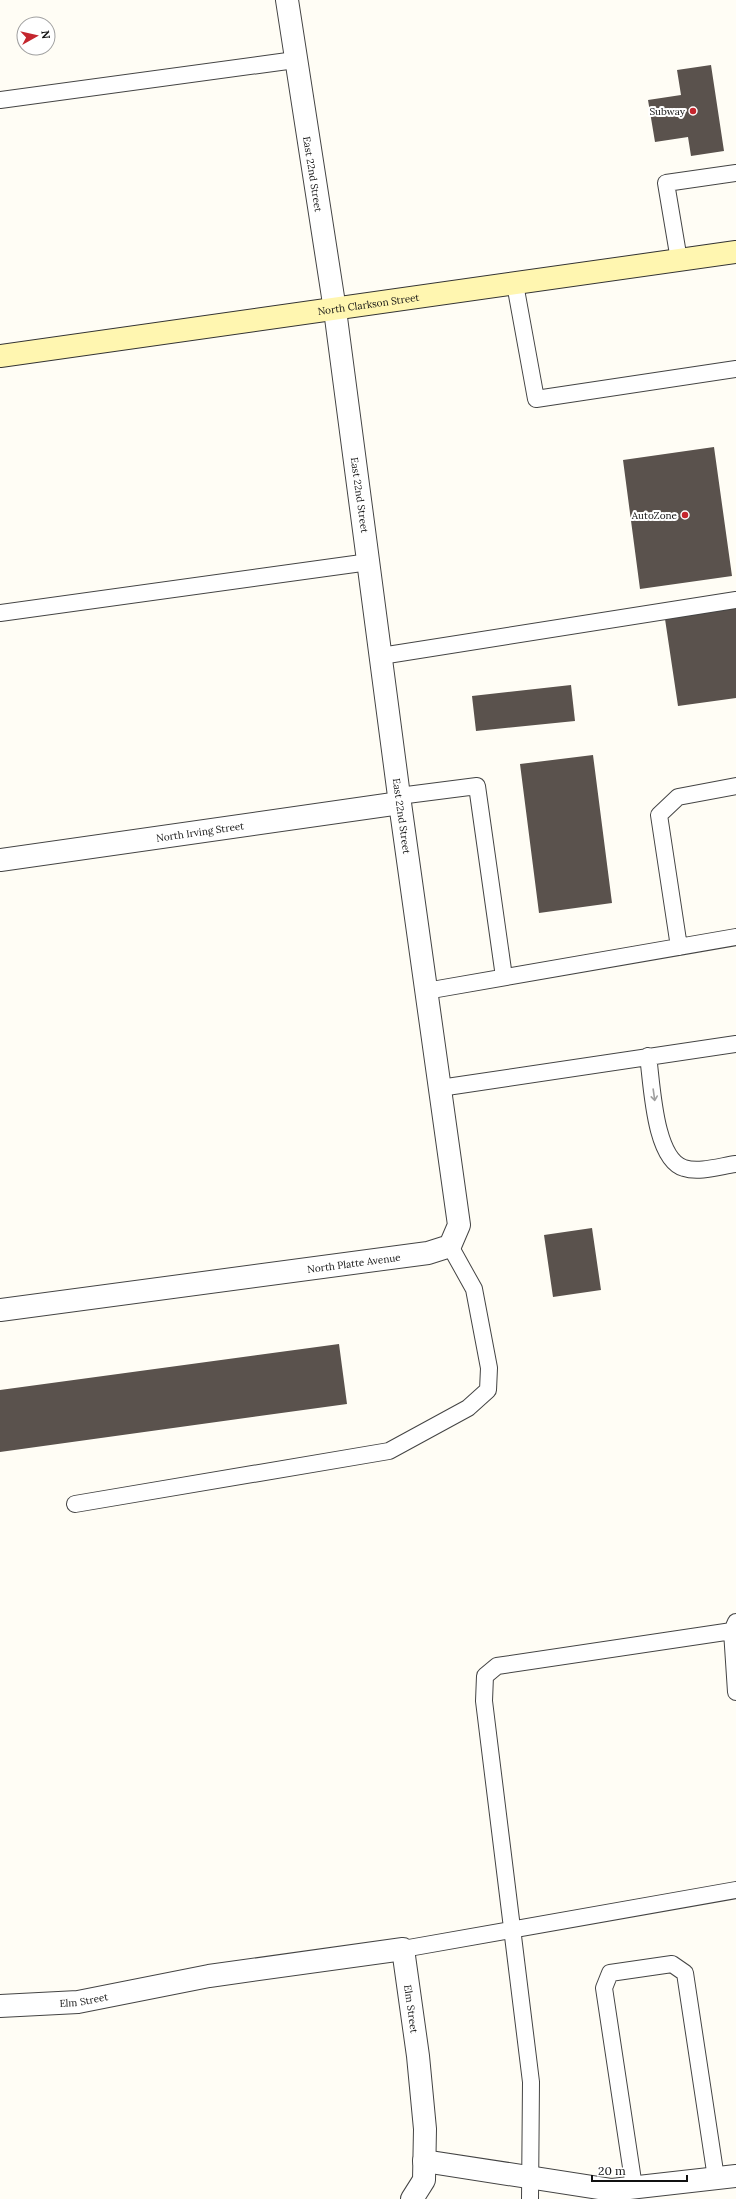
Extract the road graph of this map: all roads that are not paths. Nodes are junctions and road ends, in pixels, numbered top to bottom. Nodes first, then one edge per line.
1 (286, 0) edge
2 (295, 60) junction
3 (0, 100) edge
4 (736, 173) edge
5 (736, 252) edge
6 (679, 260) junction
7 (515, 284) junction
8 (335, 310) junction
9 (0, 356) edge
10 (736, 369) edge
11 (369, 562) junction
12 (736, 600) edge
13 (0, 613) edge
14 (381, 656) junction
15 (736, 786) edge
16 (399, 800) junction
17 (0, 860) edge
18 (736, 937) edge
19 (679, 947) junction
20 (504, 977) junction
21 (426, 991) junction
22 (736, 1044) edge
23 (648, 1056) junction
24 (440, 1088) junction
25 (736, 1164) edge
26 (450, 1246) junction
27 (0, 1310) edge
28 (75, 1504) dead end
29 (734, 1626) edge
30 (736, 1692) edge
31 (736, 1890) edge
32 (514, 1930) junction
33 (403, 1950) junction
34 (0, 2006) edge
35 (424, 2161) junction
36 (726, 2177) edge
37 (531, 2188) edge
38 (634, 2188) junction
39 (412, 2199) edge

1 - 2 street, East 22nd Street
2 - 3 lane
2 - 8 street, East 22nd Street
4 - 6 lane
5 - 6 street, North Clarkson Street
6 - 7 street, North Clarkson Street
7 - 8 street, North Clarkson Street
7 - 10 lane
8 - 9 street, North Clarkson Street
8 - 11 street, East 22nd Street
11 - 13 lane
11 - 14 street, East 22nd Street
12 - 14 lane
14 - 16 street, East 22nd Street
15 - 19 lane
16 - 17 street, North Irving Street
16 - 20 lane
16 - 21 street, East 22nd Street
18 - 19 lane
19 - 20 lane
20 - 21 lane
21 - 24 street
22 - 23 lane
23 - 24 lane
23 -> 25 lane
24 - 26 street
26 - 27 street, North Platte Avenue
26 - 28 lane
29 - 30 lane
29 - 32 lane
31 - 32 lane
32 - 33 lane
32 - 37 lane
33 - 34 street, Elm Street
33 - 35 street, Elm Street
35 - 37 street
35 - 39 street, Elm Street
36 - 38 street
36 - 38 lane
37 - 38 street

